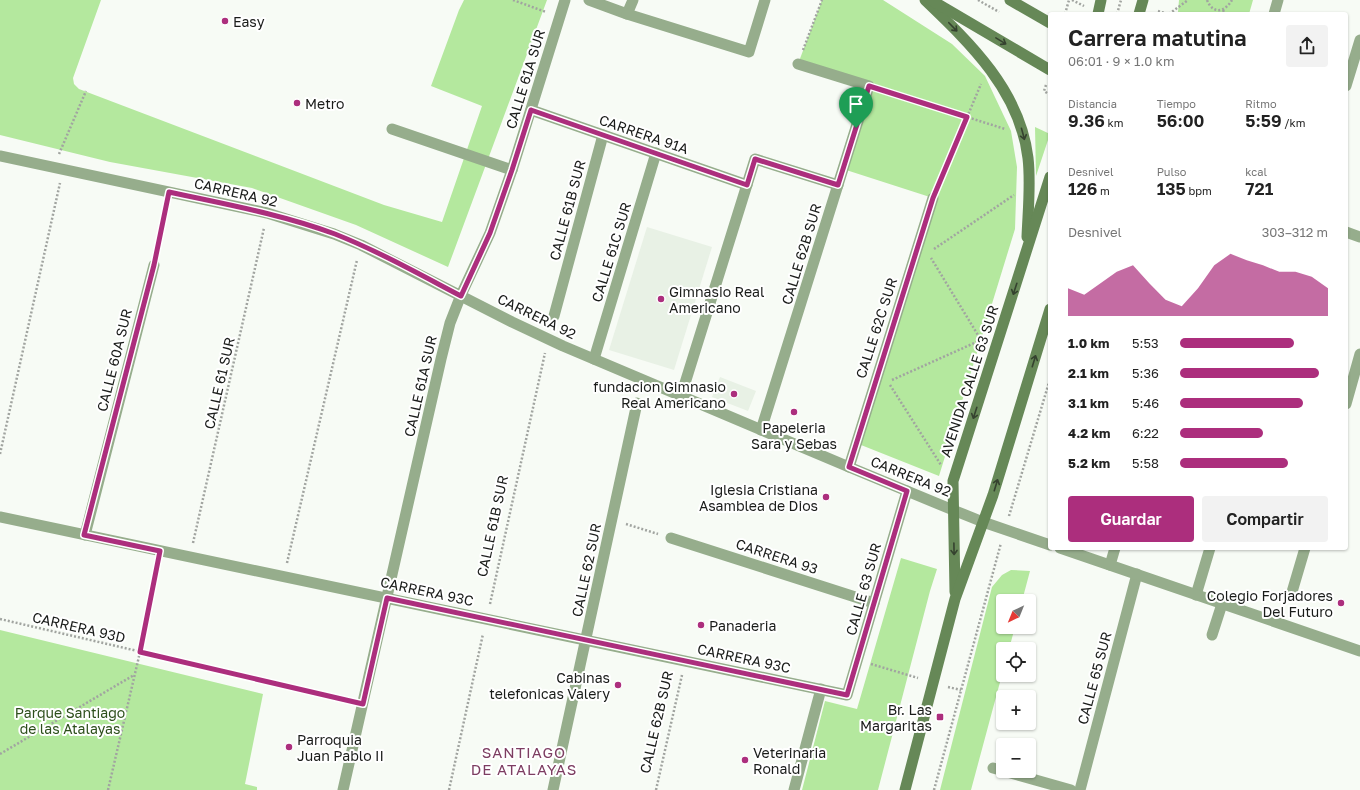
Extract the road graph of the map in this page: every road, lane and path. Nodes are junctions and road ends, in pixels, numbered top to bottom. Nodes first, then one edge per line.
1 (513, 0) edge
2 (565, 0) edge
3 (589, 0) edge
4 (633, 0) edge
5 (765, 0) edge
6 (822, 0) edge
7 (925, 0) edge
8 (931, 0) edge
9 (1010, 0) edge
10 (1069, 0) edge
11 (1101, 0) edge
12 (1121, 0) edge
13 (1143, 0) edge
14 (1188, 0) edge
15 (1207, 0) edge
16 (1232, 0) edge
17 (1278, 0) edge
18 (1223, 10) joint
19 (1158, 11) dead end
20 (1066, 12) edge
21 (1098, 12) edge
22 (1118, 12) edge
23 (1140, 12) edge
24 (1161, 12) edge
25 (1171, 12) edge
26 (1275, 12) edge
27 (627, 14) junction
28 (560, 17) junction
29 (1048, 22) edge
30 (1360, 40) edge
31 (798, 64) joint
32 (1048, 69) edge
33 (1348, 79) edge
34 (982, 83) dead end
35 (869, 86) junction
36 (86, 91) dead end
37 (1044, 91) dead end
38 (1048, 94) edge
39 (531, 110) junction
40 (967, 117) junction
41 (392, 129) dead end
42 (1011, 131) dead end
43 (603, 136) junction
44 (656, 154) junction
45 (0, 156) edge
46 (58, 169) junction
47 (512, 170) junction
48 (1048, 183) edge
49 (747, 185) junction
50 (838, 185) junction
51 (169, 192) junction
52 (1017, 193) dead end
53 (933, 198) joint
54 (267, 213) junction
55 (1348, 233) edge
56 (1360, 237) edge
57 (361, 244) junction
58 (934, 249) dead end
59 (1026, 252) junction
60 (928, 254) dead end
61 (154, 265) joint
62 (461, 296) junction
63 (1048, 315) edge
64 (554, 316) dead end
65 (548, 339) junction
66 (1360, 354) edge
67 (594, 359) junction
68 (1048, 386) edge
69 (681, 396) junction
70 (1348, 397) edge
71 (637, 403) dead end
72 (761, 430) junction
73 (0, 454) edge
74 (942, 466) dead end
75 (849, 467) junction
76 (907, 491) junction
77 (954, 510) junction
78 (1009, 515) dead end
79 (0, 517) edge
80 (612, 519) junction
81 (983, 522) junction
82 (84, 535) junction
83 (671, 538) joint
84 (1048, 544) edge
85 (1000, 545) dead end
86 (1066, 550) edge
87 (1114, 550) edge
88 (1209, 550) edge
89 (1304, 550) edge
90 (160, 551) junction
91 (190, 557) junction
92 (1110, 566) junction
93 (1137, 574) junction
94 (284, 577) junction
95 (1292, 592) dead end
96 (1196, 595) junction
97 (387, 598) junction
98 (955, 599) junction
99 (874, 602) junction
100 (1222, 604) junction
101 (0, 619) edge
102 (486, 619) junction
103 (1212, 635) dead end
104 (587, 640) junction
105 (1360, 651) edge
106 (140, 652) junction
107 (857, 660) junction
108 (685, 661) junction
109 (134, 674) junction
110 (933, 682) junction
111 (821, 689) junction
112 (961, 690) junction
113 (847, 695) joint
114 (363, 704) junction
115 (0, 754) edge
116 (993, 768) dead end
117 (108, 790) edge
118 (343, 790) edge
119 (448, 790) edge
120 (553, 790) edge
121 (656, 790) edge
122 (794, 790) edge
123 (905, 790) edge
124 (934, 790) edge
125 (1071, 790) edge
126 (1080, 790) edge

1 - 28 path
2 - 28 street, CALLE 61A SUR
3 - 27 street
4 - 27 street
5 - 27 street
6 - 31 path
7 -> 59 main road
8 -> 32 main road
9 - 29 main road
10 - 20 path
11 - 21 main road
12 - 22 path
13 - 23 main road
14 - 25 path
15 - 18 path
16 - 18 path
17 - 26 street
19 - 24 path
28 - 39 street, CALLE 61A SUR
30 - 33 street
31 - 35 street
34 - 40 path
35 - 40 path
35 - 50 street, CALLE 62B SUR
36 - 46 path
37 - 38 path
39 - 43 street, CARRERA 91A
39 - 47 street, CALLE 61A SUR
40 - 42 path
40 - 53 path
41 - 47 street
43 - 44 street, CARRERA 91A
43 - 64 street, CALLE 61B SUR
44 - 49 street, CARRERA 91A
44 - 67 street, CALLE 61C SUR
45 - 46 street, CARRERA 92
46 - 51 street, CARRERA 92
46 - 73 path
47 - 62 street, CALLE 61A SUR
48 - 59 main road, AVENIDA CALLE 63 SUR
49 - 50 street
49 - 69 street
50 - 72 street, CALLE 62B SUR
51 - 54 street, CARRERA 92
51 - 61 path
52 - 58 path
53 - 75 street, CALLE 62C SUR
54 - 57 street, CARRERA 92
54 - 91 path, CALLE 61 SUR
55 - 56 street
57 - 62 street, CARRERA 92
57 - 94 path
59 -> 77 main road, AVENIDA CALLE 63 SUR
60 - 74 path
61 - 82 street, CALLE 60A SUR
62 - 65 street, CARRERA 92
62 - 97 street, CALLE 61A SUR
81 -> 63 main road, AVENIDA CALLE 63 SUR
65 - 67 street, CARRERA 92
65 - 102 path, CALLE 61B SUR
66 - 70 street
67 - 69 street, CARRERA 92
68 - 78 path
69 - 72 street, CARRERA 92
71 - 80 street, CALLE 62 SUR
72 - 75 street, CARRERA 92
75 - 76 street, CARRERA 92
76 - 77 street, CARRERA 92
76 - 99 street, CALLE 63 SUR
77 - 81 street, CARRERA 92
77 -> 98 main road, AVENIDA CALLE 63 SUR
79 - 82 street, CARRERA 93C
80 - 83 path
80 - 104 street, CALLE 62 SUR
81 - 84 street, CARRERA 92
81 - 98 main road, AVENIDA CALLE 63 SUR
82 - 90 street, CARRERA 93C
83 - 99 street, CARRERA 93
85 - 112 path
86 - 92 street
87 - 92 street
88 - 96 street
89 - 95 street
90 - 91 street, CARRERA 93C
90 - 106 path
91 - 94 street, CARRERA 93C
92 - 93 street
93 - 96 street
93 - 126 street, CALLE 65 SUR
94 - 97 street, CARRERA 93C
96 - 100 street
97 - 102 street, CARRERA 93C
97 - 114 street, CALLE 61A SUR
98 - 110 main road, AVENIDA CALLE 63 SUR
99 - 107 street, CALLE 63 SUR
100 - 103 street
100 - 105 street
101 - 106 path, CARRERA 93D
102 - 104 street, CARRERA 93C
102 - 119 path, CALLE 61B SUR
104 - 108 street, CARRERA 93C
104 - 120 street, CALLE 62 SUR
106 - 109 path
106 - 114 path, CARRERA 93D
107 - 110 path
107 - 113 street, CALLE 63 SUR
108 - 111 street, CARRERA 93C
108 - 121 path, CALLE 62B SUR
109 - 115 path
109 - 117 path
110 - 112 path
110 - 123 main road, AVENIDA CALLE 63 SUR
111 - 113 street, CARRERA 93C
111 - 122 street
112 - 124 path
114 - 118 street, CALLE 61A SUR
116 - 125 street

